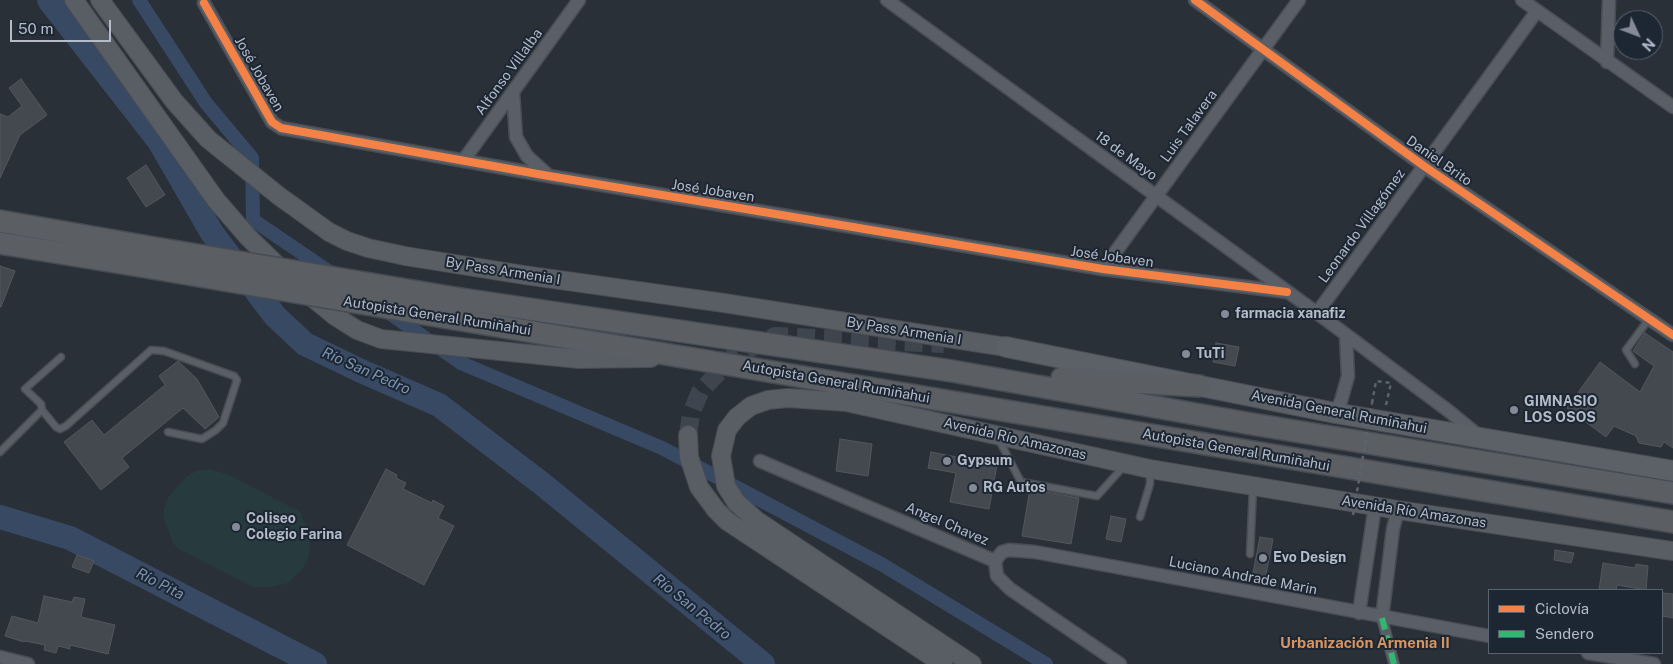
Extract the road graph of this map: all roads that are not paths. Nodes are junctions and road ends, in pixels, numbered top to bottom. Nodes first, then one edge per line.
1 (74, 0) edge
2 (100, 0) edge
3 (579, 0) edge
4 (887, 0) edge
5 (1195, 0) edge
6 (1299, 0) edge
7 (1522, 0) edge
8 (1609, 0) edge
9 (204, 4) dead end
10 (1537, 11) junction
11 (1263, 49) junction
12 (1606, 62) junction
13 (512, 92) junction
14 (1673, 107) edge
15 (463, 161) junction
16 (1424, 166) junction
17 (549, 176) junction
18 (1156, 197) junction
19 (0, 221) edge
20 (0, 243) edge
21 (141, 256) junction
22 (1103, 269) junction
23 (1287, 292) junction
24 (1317, 312) junction
25 (1649, 319) junction
26 (1673, 335) edge
27 (1346, 336) junction
28 (997, 347) joint
29 (680, 356) junction
30 (61, 357) dead end
31 (1635, 364) dead end
32 (952, 371) junction
33 (1199, 386) junction
34 (42, 410) junction
35 (1335, 413) junction
36 (168, 432) dead end
37 (996, 434) junction
38 (688, 435) tunnel mouth
39 (1481, 438) junction
40 (0, 452) edge
41 (760, 460) dead end
42 (1126, 464) junction
43 (1150, 469) junction
44 (1673, 471) edge
45 (1254, 485) junction
46 (1673, 493) edge
47 (1375, 506) junction
48 (1398, 510) junction
49 (1140, 517) dead end
50 (1673, 522) edge
51 (1673, 551) edge
52 (1250, 554) dead end
53 (995, 561) junction
54 (1359, 613) junction
55 (1382, 618) junction
56 (1488, 636) edge
57 (1594, 654) edge
58 (0, 657) edge
59 (28, 664) edge
60 (943, 664) edge
61 (972, 664) edge
62 (1120, 664) edge
63 (1394, 664) edge
64 (1654, 664) edge

1 - 29 main road
2 - 28 main road, By Pass Armenia I
3 - 13 street, Alfonso Villalba
4 - 18 street, 18 de Mayo
5 - 11 street, Daniel Brito
6 - 11 street, Luis Talavera
7 - 10 street
8 - 12 street
9 - 15 street, José Jobaven
10 - 12 street
10 - 16 street, Leonardo Villagómez
11 - 16 street, Daniel Brito
11 - 18 street, Luis Talavera
12 - 14 street
13 - 15 street, Alfonso Villalba
13 - 17 street
15 - 17 street, José Jobaven
16 - 24 street, Leonardo Villagómez
16 - 25 street, Daniel Brito
17 - 22 street, José Jobaven
18 - 22 street, Luis Talavera
18 - 23 street, 18 de Mayo
19 - 21 highway, Autopista General Rumiñahui
20 - 21 highway, Autopista General Rumiñahui
21 - 29 highway, Autopista General Rumiñahui, bridge
21 - 32 highway, Autopista General Rumiñahui, bridge
22 - 23 street, José Jobaven
23 - 24 street, 18 de Mayo
24 - 27 street, 18 de Mayo
25 - 26 street, Daniel Brito
25 - 31 lane
27 - 35 street
27 - 39 street, 18 de Mayo
28 - 33 main road, Avenida General Rumiñahui
29 - 50 highway, Autopista General Rumiñahui
30 - 34 lane
32 - 33 highway
32 - 46 highway, Autopista General Rumiñahui
33 - 35 main road, Avenida General Rumiñahui
34 - 36 lane
34 - 40 lane
35 - 39 main road, Avenida General Rumiñahui
37 - 42 main road, Avenida Río Amazonas
37 - 42 lane
37 - 61 main road, Avenida Río Amazonas
38 - 60 main road
39 - 44 main road, Avenida General Rumiñahui
41 - 53 street, Angel Chavez
42 - 43 main road, Avenida Río Amazonas
43 - 45 main road, Avenida Río Amazonas
43 - 49 lane
45 - 47 main road, Avenida Río Amazonas
45 - 52 lane
47 - 48 main road, Avenida Río Amazonas
47 - 54 street
48 - 51 main road, Avenida Río Amazonas
48 - 55 street
53 - 54 street, Luciano Andrade Marin
53 - 62 street, Angel Chavez
54 - 55 street, Luciano Andrade Marin
55 - 56 street, Luciano Andrade Marin
55 - 63 street
57 - 64 street
58 - 59 street

